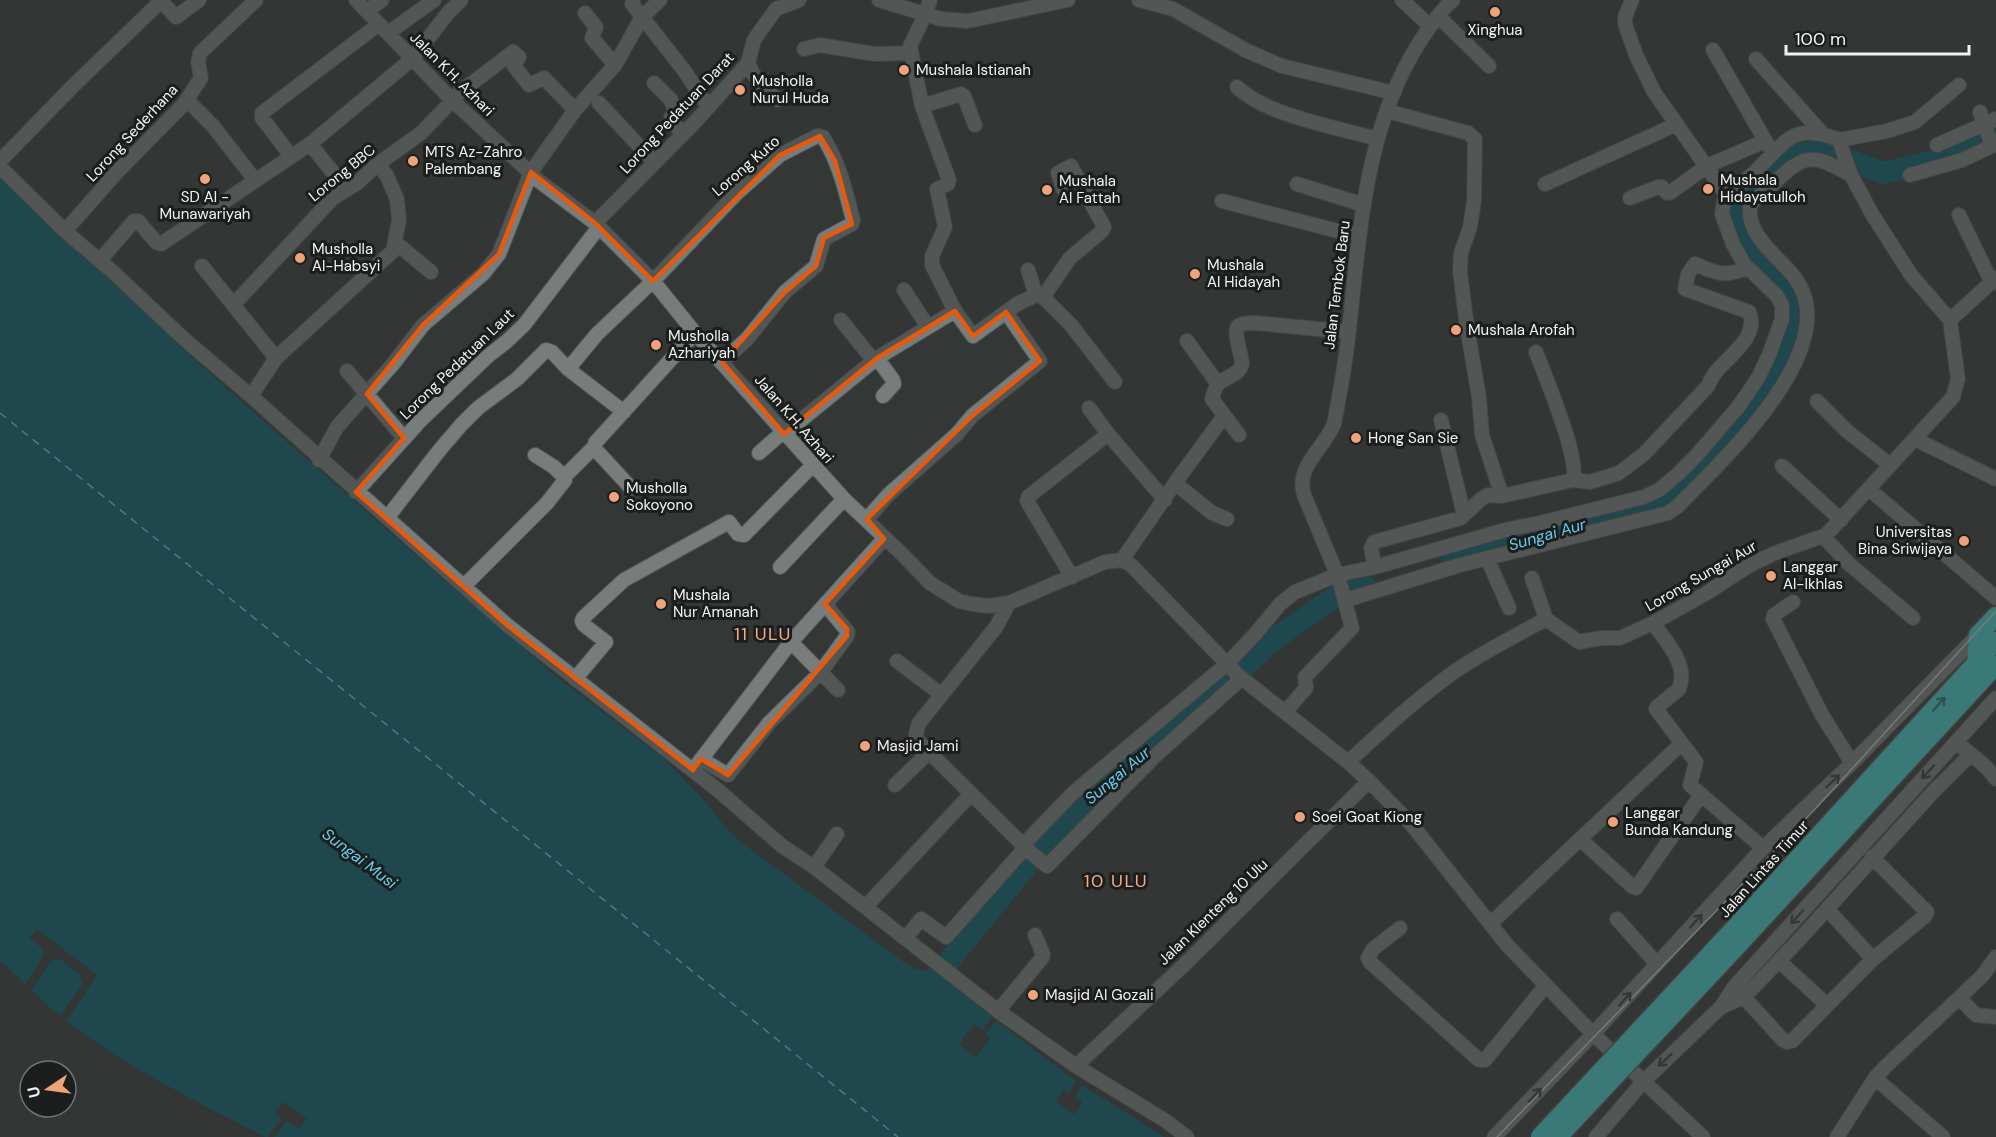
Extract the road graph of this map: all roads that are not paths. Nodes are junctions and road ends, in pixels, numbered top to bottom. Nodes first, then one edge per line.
1 (199, 0) edge
2 (256, 0) edge
3 (356, 0) edge
4 (382, 0) edge
5 (434, 0) edge
6 (461, 0) edge
7 (633, 0) edge
8 (660, 0) edge
9 (799, 0) edge
10 (879, 0) edge
11 (930, 0) edge
12 (1068, 0) edge
13 (1139, 0) edge
14 (1402, 0) edge
15 (1632, 0) edge
16 (1448, 2) edge
17 (776, 4) edge
18 (367, 11) junction
19 (585, 13) dead end
20 (924, 14) junction
21 (642, 16) junction
22 (1434, 21) junction
23 (384, 29) junction
24 (804, 48) dead end
25 (1713, 50) dead end
26 (911, 53) junction
27 (409, 55) junction
28 (1756, 59) dead end
29 (748, 63) junction
30 (615, 65) junction
31 (1489, 66) dead end
32 (654, 83) dead end
33 (1959, 85) dead end
34 (1237, 87) dead end
35 (1394, 93) junction
36 (452, 99) junction
37 (187, 100) junction
38 (778, 100) dead end
39 (599, 103) dead end
40 (708, 106) junction
41 (922, 106) junction
42 (574, 110) junction
43 (1387, 111) junction
44 (1677, 124) junction
45 (975, 125) dead end
46 (1989, 131) edge
47 (1821, 132) junction
48 (682, 135) junction
49 (1378, 139) junction
50 (309, 144) junction
51 (1841, 144) junction
52 (1937, 145) dead end
53 (1768, 146) junction
54 (291, 156) junction
55 (0, 161) edge
56 (654, 162) junction
57 (378, 164) junction
58 (1707, 166) junction
59 (0, 167) edge
60 (531, 172) junction
61 (1850, 172) junction
62 (1910, 175) dead end
63 (255, 180) junction
64 (1297, 184) dead end
65 (1545, 184) dead end
66 (1063, 189) dead end
67 (347, 190) junction
68 (1727, 196) junction
69 (1630, 198) dead end
70 (1222, 201) dead end
71 (1364, 205) junction
72 (1959, 215) dead end
73 (597, 225) junction
74 (65, 231) junction
75 (1349, 233) junction
76 (396, 243) junction
77 (100, 260) junction
78 (202, 266) dead end
79 (1748, 268) junction
80 (1028, 270) dead end
81 (430, 272) dead end
82 (653, 280) junction
83 (1994, 280) edge
84 (904, 290) dead end
85 (1039, 296) junction
86 (234, 304) junction
87 (955, 311) junction
88 (1006, 312) junction
89 (841, 320) dead end
90 (1950, 320) junction
91 (928, 327) junction
92 (1346, 331) junction
93 (1781, 331) junction
94 (695, 333) junction
95 (1803, 336) junction
96 (1187, 341) dead end
97 (1536, 352) dead end
98 (276, 358) junction
99 (875, 359) junction
100 (384, 362) dead end
101 (722, 362) junction
102 (568, 369) junction
103 (347, 371) dead end
104 (1114, 382) dead end
105 (1218, 384) junction
106 (364, 391) junction
107 (250, 396) junction
108 (883, 396) dead end
109 (1816, 402) dead end
110 (1089, 408) dead end
111 (624, 412) junction
112 (1224, 416) junction
113 (333, 420) dead end
114 (1441, 420) dead end
115 (784, 433) junction
116 (1108, 434) junction
117 (1239, 435) dead end
118 (404, 438) junction
119 (1915, 439) junction
120 (594, 447) junction
121 (759, 453) dead end
122 (535, 455) dead end
123 (319, 460) junction
124 (813, 465) junction
125 (1890, 465) junction
126 (1782, 466) dead end
127 (564, 477) junction
128 (1996, 479) edge
129 (1573, 480) junction
130 (1174, 483) junction
131 (631, 488) dead end
132 (1869, 489) junction
133 (356, 492) junction
134 (1502, 496) junction
135 (1671, 498) junction
136 (844, 499) junction
137 (1165, 500) junction
138 (1464, 515) junction
139 (387, 518) junction
140 (867, 519) junction
141 (1227, 519) dead end
142 (1840, 520) junction
143 (1823, 536) junction
144 (884, 539) junction
145 (1487, 558) junction
146 (1122, 560) junction
147 (780, 567) dead end
148 (1375, 567) junction
149 (1072, 577) junction
150 (1338, 577) junction
151 (1532, 578) dead end
152 (464, 586) junction
153 (1996, 598) edge
154 (1346, 599) junction
155 (1010, 603) junction
156 (1792, 603) dead end
157 (825, 604) junction
158 (1509, 608) dead end
159 (1996, 616) edge
160 (1913, 618) dead end
161 (1546, 619) junction
162 (1653, 623) junction
163 (1978, 635) junction
164 (1996, 641) edge
165 (791, 642) junction
166 (897, 661) dead end
167 (1228, 663) junction
168 (1976, 663) junction
169 (1996, 665) edge
170 (816, 669) junction
171 (1241, 677) junction
172 (575, 679) junction
173 (1996, 683) edge
174 (1974, 688) junction
175 (838, 690) dead end
176 (942, 694) junction
177 (1996, 698) edge
178 (1286, 711) junction
179 (1956, 742) junction
180 (1681, 744) junction
181 (929, 752) junction
182 (1122, 753) junction
183 (1971, 754) junction
184 (1348, 762) junction
185 (1852, 763) junction
186 (697, 764) junction
187 (1137, 770) junction
188 (1996, 779) edge
189 (1369, 781) junction
190 (895, 785) dead end
191 (971, 794) junction
192 (1701, 795) junction
193 (837, 834) dead end
194 (1580, 839) junction
195 (1026, 848) junction
196 (1762, 848) junction
197 (1872, 857) junction
198 (814, 867) junction
199 (868, 903) dead end
200 (1827, 909) junction
201 (1617, 919) dead end
202 (1490, 924) junction
203 (1400, 928) dead end
204 (909, 934) dead end
205 (1035, 935) dead end
206 (1735, 938) junction
207 (1996, 957) edge
208 (1873, 959) junction
209 (1779, 961) junction
210 (1657, 964) junction
211 (1546, 986) junction
212 (1739, 992) junction
213 (1959, 998) junction
214 (1827, 1005) junction
215 (999, 1011) junction
216 (1996, 1017) edge
217 (1593, 1034) junction
218 (1076, 1066) junction
219 (1875, 1078) junction
220 (1643, 1082) junction
221 (1187, 1137) edge
222 (1494, 1137) edge
223 (1540, 1137) edge
224 (1558, 1137) edge
225 (1596, 1137) edge
226 (1703, 1137) edge
227 (1838, 1137) edge
228 (1943, 1137) edge

1 - 55 street
2 - 37 street, Lorong Sederhana
3 - 18 street, Jalan K.H. Azhari
4 - 18 street
5 - 23 street
6 - 27 street
7 - 21 street
8 - 21 street
9 - 17 street, Lorong Pedatuan Darat
10 - 20 street
11 - 20 street
12 - 20 street
13 - 35 street
14 - 22 street
15 - 44 street
16 - 22 street, Jalan Tembok Baru
17 - 29 street, Lorong Pedatuan Darat
18 - 23 street, Jalan K.H. Azhari
19 - 30 street
20 - 26 street
21 - 30 street
21 - 40 street
22 - 31 street
22 - 35 street, Jalan Tembok Baru
23 - 27 street, Jalan K.H. Azhari
23 - 54 street
24 - 26 street
25 - 53 street
26 - 41 street
27 - 36 street, Jalan K.H. Azhari
27 - 50 street
28 - 47 street
29 - 38 street
29 - 40 street, Lorong Pedatuan Darat
30 - 42 street
32 - 48 street
33 - 51 street
34 - 49 street
35 - 43 street, Jalan Tembok Baru
36 - 42 street, Lorong BBC
36 - 57 street, Lorong BBC
36 - 60 street, Jalan K.H. Azhari
37 - 63 street
37 - 74 street, Lorong Sederhana
39 - 56 street
40 - 48 street, Lorong Pedatuan Darat
41 - 45 street
41 - 87 street
42 - 60 street
43 - 49 street, Jalan Tembok Baru
43 - 134 street
44 - 58 street
44 - 65 street
46 - 52 street
46 - 62 street
47 - 51 street
47 - 53 street
48 - 56 street, Lorong Pedatuan Darat
49 - 71 street, Jalan Tembok Baru
50 - 54 street
50 - 67 street
51 - 61 street
53 - 58 street
53 - 68 street
54 - 63 street
56 - 73 street, Lorong Pedatuan Darat
57 - 67 street, Lorong BBC
57 - 76 street
58 - 68 street
58 - 69 street
59 - 74 street
60 - 73 street, Jalan K.H. Azhari
60 - 106 street
61 - 90 street
61 - 95 street
63 - 77 street
64 - 71 street
66 - 85 street
67 - 86 street, Lorong BBC
68 - 79 street
70 - 75 street
71 - 75 street, Jalan Tembok Baru
72 - 83 street
73 - 82 street, Jalan K.H. Azhari
73 - 118 street, Lorong Pedatuan Laut
74 - 77 street
75 - 92 street, Jalan Tembok Baru
76 - 81 street
76 - 98 street
77 - 107 street
78 - 86 street
79 - 93 street
79 - 129 street
80 - 85 street
82 - 94 street, Jalan K.H. Azhari
82 - 101 street, Lorong Kuto
82 - 102 street
83 - 90 street
84 - 91 street
85 - 88 street
85 - 104 street
86 - 98 street
87 - 88 street
87 - 91 street
88 - 140 street
89 - 99 street
90 - 119 street, Lorong Sungai Aur
91 - 99 street
92 - 105 street
92 - 150 street, Jalan Tembok Baru
93 - 95 street
93 - 135 street
94 - 101 street, Jalan K.H. Azhari
94 - 111 street
95 - 135 street
96 - 105 street
97 - 129 street
98 - 107 street
99 - 108 street
99 - 115 street
100 - 106 street
101 - 115 street, Jalan K.H. Azhari
102 - 111 street
102 - 139 street
103 - 106 street
105 - 112 street
106 - 113 street
106 - 118 street
106 - 123 street
107 - 123 street
109 - 125 street
110 - 116 street
111 - 120 street
112 - 117 street
112 - 130 street
114 - 138 street
115 - 121 street
115 - 124 street, Jalan K.H. Azhari
116 - 137 street
116 - 149 street
118 - 133 street, Lorong Pedatuan Laut
119 - 125 street, Lorong Sungai Aur
119 - 128 street
120 - 127 street
120 - 131 street
122 - 127 street
123 - 133 street
124 - 136 street, Jalan K.H. Azhari
124 - 172 street
125 - 132 street, Lorong Sungai Aur
126 - 142 street
127 - 152 street
129 - 134 street
130 - 137 street
130 - 141 street
132 - 142 street, Lorong Sungai Aur
132 - 153 street
133 - 139 street
134 - 138 street
135 - 145 street
135 - 148 street
136 - 140 street, Jalan K.H. Azhari
136 - 147 street
137 - 146 street
138 - 148 street
139 - 152 street
140 - 144 street, Jalan K.H. Azhari
142 - 143 street, Lorong Sungai Aur
143 - 160 street
143 - 162 street, Lorong Sungai Aur
144 - 155 street, Jalan K.H. Azhari
144 - 157 street
145 - 154 street
145 - 158 street
146 - 149 street, Jalan K.H. Azhari
146 - 167 street
148 - 150 street
149 - 155 street, Jalan K.H. Azhari
150 - 154 street
150 - 167 street
151 - 161 street
152 - 172 street
154 - 178 street
155 - 176 street
156 - 185 street
157 - 165 street
157 - 170 street
159 - 163 highway
161 - 162 street, Lorong Sungai Aur
161 - 184 street
162 - 180 street
163 - 168 highway
163 - 185 street
164 - 168 highway, Jalan Lintas Timur
165 - 170 street
165 - 186 street
166 - 176 street
167 - 171 street
167 - 182 street
206 -> 168 highway, Jalan Lintas Timur
169 - 174 highway, Jalan Lintas Timur
170 - 175 street
170 - 186 street
171 - 178 street
171 - 187 street
172 - 186 street
173 - 174 highway
174 - 206 highway, Jalan Lintas Timur
176 - 181 street
177 - 179 street
178 - 184 street
179 - 183 street
179 -> 212 street
180 - 192 street
180 - 194 street
181 - 190 street
181 - 191 street
182 - 187 street
182 - 195 street
183 - 188 street
183 - 197 street
184 - 189 street
196 -> 185 street
186 - 198 street
187 - 195 street
189 - 202 street
189 - 218 street, Jalan Klenteng 10 Ulu
191 - 195 street
191 - 199 street
192 - 194 street
192 - 196 street
193 - 198 street
194 - 202 street
195 - 204 street
210 -> 196 street
197 - 200 street
197 - 208 street
198 - 215 street
200 - 208 street
200 - 209 street
201 - 210 street
202 - 211 street
203 - 211 street
205 - 215 street
206 - 223 highway, Jalan Lintas Timur, bridge
206 - 224 highway, Jalan Lintas Timur, bridge
207 - 213 street
208 - 214 street
209 - 212 street
209 - 214 street
217 -> 210 street
211 - 217 street
212 - 214 street
212 -> 220 street
213 - 216 street
213 - 219 street
215 - 218 street
217 - 220 street
222 -> 217 street
218 - 221 street
219 - 227 street
219 - 228 street
220 - 225 street
220 - 226 street

